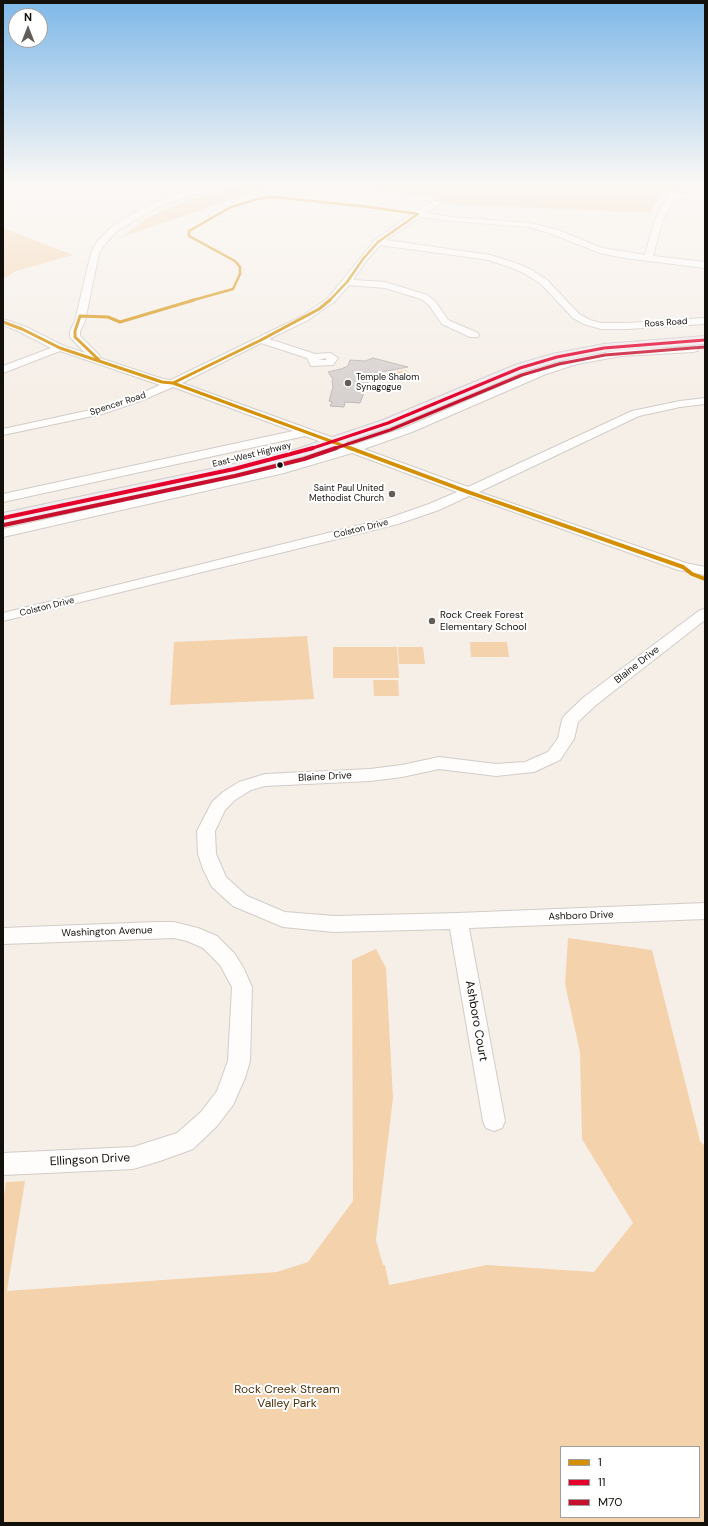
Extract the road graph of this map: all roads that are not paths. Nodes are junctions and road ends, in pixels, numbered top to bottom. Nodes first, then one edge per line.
1 (94, 254) edge
2 (367, 254) edge
3 (467, 254) edge
4 (625, 254) edge
5 (649, 254) edge
6 (648, 258) junction
7 (705, 265) edge
8 (347, 282) junction
9 (80, 321) junction
10 (705, 321) edge
11 (3, 322) edge
12 (22, 329) junction
13 (705, 334) edge
14 (474, 335) dead end
15 (88, 336) junction
16 (75, 337) junction
17 (261, 340) junction
18 (705, 340) edge
19 (60, 348) junction
20 (640, 348) junction
21 (693, 349) dead end
22 (315, 357) dead end
23 (99, 360) junction
24 (3, 370) edge
25 (173, 383) junction
26 (705, 401) edge
27 (3, 432) edge
28 (305, 432) junction
29 (327, 440) junction
30 (353, 449) junction
31 (468, 492) junction
32 (3, 498) edge
33 (3, 510) edge
34 (3, 518) edge
35 (3, 533) edge
36 (683, 568) junction
37 (705, 570) edge
38 (705, 579) edge
39 (705, 613) edge
40 (3, 617) edge
41 (705, 911) edge
42 (458, 921) junction
43 (3, 936) edge
44 (210, 942) joint
45 (494, 1121) dead end
46 (3, 1164) edge

1 - 9 street
2 - 8 street, Spencer Road
3 - 10 street, Ross Road
4 - 6 street
5 - 6 street
6 - 7 street
8 - 14 street
8 - 17 street, Spencer Road
9 - 15 street
9 - 16 street
11 - 12 street
12 - 16 street
12 - 19 street
13 - 29 main road, East-West Highway
15 - 16 street
15 - 25 street
16 - 23 street
17 - 22 street
17 - 25 street, Spencer Road
18 - 20 main road, East-West Highway
19 - 23 street
19 - 24 street
20 - 21 street, East-West Highway
20 - 29 main road, East-West Highway
20 - 30 street, East-West Highway
23 - 25 street
25 - 27 street, Spencer Road
25 - 28 street
26 - 31 street, Colston Drive
28 - 29 street
28 - 32 street, East-West Highway
29 - 30 street
29 - 33 main road, East-West Highway
29 - 34 main road, East-West Highway
30 - 31 street
30 - 35 street, East-West Highway
31 - 36 street
31 - 40 street, Colston Drive
36 - 37 street
36 - 38 street
39 - 42 street, Blaine Drive
41 - 42 street, Ashboro Drive
42 - 45 street, Ashboro Court
43 - 44 street, Washington Avenue
44 - 46 street, Ellingson Drive

